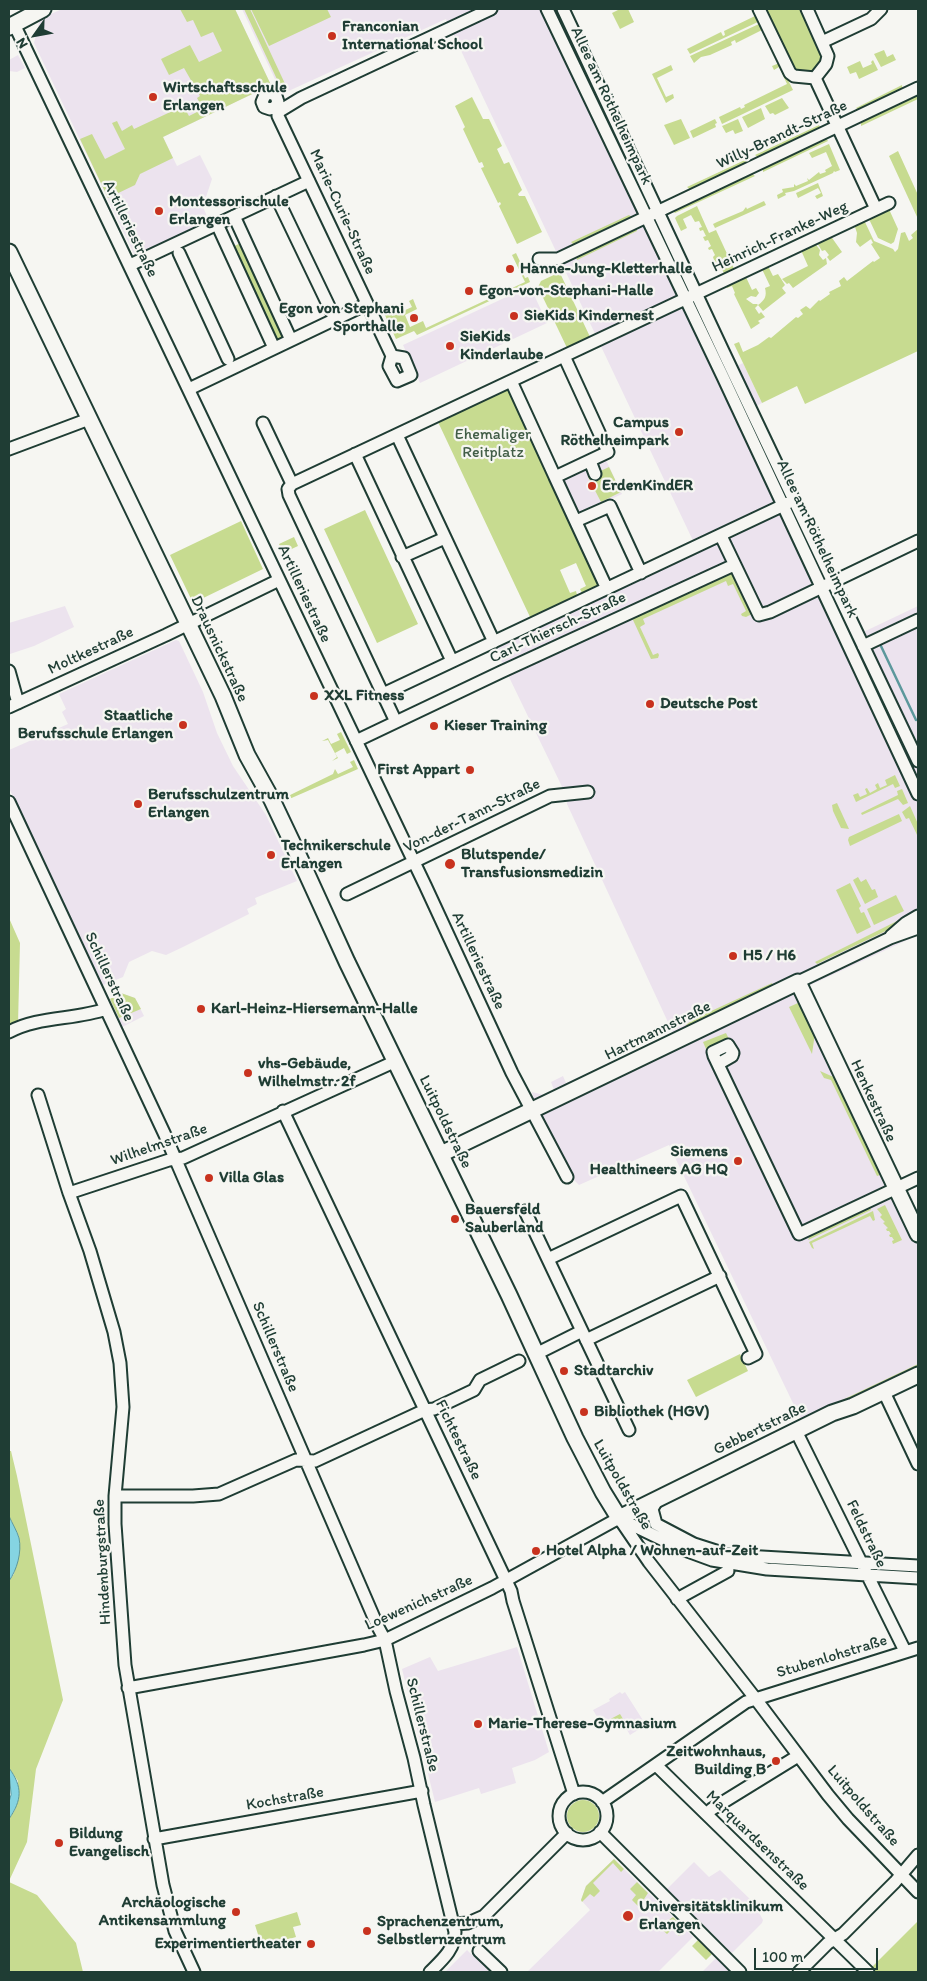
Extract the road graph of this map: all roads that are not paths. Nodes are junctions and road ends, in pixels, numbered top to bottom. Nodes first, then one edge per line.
1 (491, 9) edge
2 (547, 9) edge
3 (563, 9) edge
4 (759, 9) edge
5 (807, 9) edge
6 (881, 9) edge
7 (35, 11) edge
8 (12, 26) edge
9 (822, 42) junction
10 (815, 78) junction
11 (918, 88) edge
12 (837, 127) junction
13 (309, 181) junction
14 (276, 196) junction
15 (889, 203) dead end
16 (876, 209) junction
17 (659, 211) junction
18 (234, 216) junction
19 (646, 217) junction
20 (217, 224) junction
21 (178, 248) junction
22 (9, 252) edge
23 (539, 259) dead end
24 (130, 265) junction
25 (698, 294) junction
26 (685, 299) junction
27 (367, 304) junction
28 (335, 319) junction
29 (291, 340) junction
30 (274, 348) junction
31 (392, 356) dead end
32 (564, 356) junction
33 (232, 362) junction
34 (511, 381) junction
35 (189, 389) junction
36 (88, 419) junction
37 (263, 423) dead end
38 (397, 435) junction
39 (9, 449) edge
40 (355, 454) junction
41 (590, 461) junction
42 (595, 474) dead end
43 (555, 477) junction
44 (292, 484) junction
45 (795, 500) junction
46 (783, 506) junction
47 (576, 521) junction
48 (721, 536) junction
49 (445, 538) junction
50 (918, 541) edge
51 (402, 557) junction
52 (734, 565) junction
53 (642, 573) junction
54 (279, 580) junction
55 (833, 582) junction
56 (822, 587) junction
57 (607, 589) junction
58 (918, 620) edge
59 (188, 624) junction
60 (494, 642) junction
61 (863, 646) junction
62 (452, 662) junction
63 (9, 671) edge
64 (383, 694) junction
65 (14, 705) edge
66 (396, 722) junction
67 (356, 741) junction
68 (917, 759) edge
69 (904, 762) junction
70 (588, 792) dead end
71 (918, 794) edge
72 (9, 802) edge
73 (414, 861) junction
74 (347, 894) dead end
75 (918, 916) edge
76 (918, 928) edge
77 (890, 938) junction
78 (798, 982) junction
79 (106, 1009) junction
80 (9, 1032) edge
81 (396, 1061) junction
82 (718, 1064) dead end
83 (38, 1095) dead end
84 (532, 1110) junction
85 (283, 1111) junction
86 (441, 1154) junction
87 (176, 1159) junction
88 (567, 1178) dead end
89 (918, 1178) edge
90 (896, 1188) junction
91 (69, 1193) junction
92 (525, 1211) dead end
93 (918, 1234) edge
94 (548, 1259) junction
95 (720, 1276) junction
96 (584, 1336) junction
97 (536, 1354) junction
98 (748, 1358) dead end
99 (518, 1362) dead end
100 (918, 1376) edge
101 (884, 1392) junction
102 (425, 1410) junction
103 (629, 1430) dead end
104 (796, 1431) junction
105 (306, 1461) junction
106 (918, 1464) edge
107 (115, 1496) junction
108 (656, 1500) junction
109 (619, 1518) junction
110 (694, 1553) junction
111 (726, 1554) junction
112 (743, 1561) junction
113 (862, 1563) junction
114 (918, 1566) edge
115 (728, 1571) dead end
116 (868, 1574) junction
117 (918, 1578) edge
118 (506, 1580) junction
119 (677, 1599) junction
120 (386, 1640) junction
121 (918, 1648) edge
122 (905, 1651) junction
123 (128, 1688) junction
124 (755, 1698) junction
125 (798, 1756) junction
126 (657, 1766) junction
127 (422, 1791) junction
128 (574, 1794) junction
129 (602, 1802) junction
130 (706, 1814) junction
131 (600, 1832) junction
132 (566, 1833) junction
133 (154, 1839) junction
134 (918, 1855) edge
135 (901, 1874) junction
136 (918, 1892) edge
137 (454, 1924) junction
138 (836, 1938) junction
139 (479, 1951) dead end
140 (194, 1972) edge
141 (430, 1972) edge
142 (500, 1972) edge
143 (740, 1972) edge
144 (799, 1972) edge
145 (868, 1972) edge

1 - 13 street, Marie-Curie-Straße
2 - 19 street, Allee am Röthelheimpark
3 - 17 street, Allee am Röthelheimpark
4 - 10 street
5 - 9 street
6 - 9 street
7 - 8 main road
8 - 24 street, Artilleriestraße
9 - 10 street
10 - 12 street
11 - 12 street, Willy-Brandt-Straße
12 - 16 street
12 - 17 street, Willy-Brandt-Straße
13 - 14 street
13 - 27 street, Marie-Curie-Straße
14 - 18 street
14 - 28 street
15 - 16 street, Heinrich-Franke-Weg
16 - 25 street, Heinrich-Franke-Weg
17 - 19 street
17 - 25 street, Allee am Röthelheimpark
18 - 20 street
18 - 29 street
19 - 23 street
19 - 26 street, Allee am Röthelheimpark
20 - 21 street
20 - 30 street
21 - 24 street
21 - 33 street
22 - 36 main road, Drausnickstraße
24 - 35 street, Artilleriestraße
25 - 26 street
25 - 45 street, Allee am Röthelheimpark
26 - 32 street
26 - 46 street, Allee am Röthelheimpark
27 - 28 street
27 - 31 street, Marie-Curie-Straße
28 - 29 street
29 - 30 street
30 - 33 street
32 - 34 street
32 - 41 street
33 - 35 street
34 - 38 street
34 - 43 street
35 - 54 street, Artilleriestraße
36 - 39 street
36 - 59 main road, Drausnickstraße
37 - 44 street
38 - 40 street
38 - 49 street
40 - 44 street
40 - 51 street
41 - 42 street
41 - 43 street
43 - 47 street
44 - 64 street
45 - 46 street
45 - 55 street, Allee am Röthelheimpark
46 - 48 street
46 - 56 street, Allee am Röthelheimpark
47 - 53 street
47 - 57 street
48 - 52 street
48 - 53 street
49 - 51 street
49 - 60 street
50 - 55 street
51 - 62 street
52 - 56 street
52 - 66 street, Carl-Thiersch-Straße
53 - 57 street
54 - 59 street, Moltkestraße
54 - 67 street, Artilleriestraße
55 - 56 street
55 - 61 street, Allee am Röthelheimpark
56 - 69 street, Allee am Röthelheimpark
57 - 60 street
58 - 61 street
59 - 65 street, Moltkestraße
59 - 81 main road, Drausnickstraße
60 - 62 street
61 - 68 street, Allee am Röthelheimpark
62 - 64 street
63 - 65 street
64 - 66 street
66 - 67 street, Carl-Thiersch-Straße
67 - 73 street, Artilleriestraße
68 - 69 street
69 - 71 street, Allee am Röthelheimpark
70 - 73 street, Von-der-Tann-Straße
72 - 79 street, Schillerstraße
73 - 74 street, Von-der-Tann-Straße
73 - 84 street, Artilleriestraße
75 - 77 street, Hartmannstraße
76 - 77 street, Hartmannstraße
77 - 78 street, Hartmannstraße
78 - 84 main road, Hartmannstraße
78 - 90 main road, Henkestraße
79 - 80 street
79 - 87 street, Schillerstraße
81 - 85 street, Wilhelmstraße
81 - 86 main road, Luitpoldstraße
82 - 90 street
83 - 91 street, Hindenburgstraße
84 - 86 main road, Hartmannstraße
84 - 88 street, Artilleriestraße
85 - 87 street, Wilhelmstraße
85 - 102 street, Fichtestraße
86 - 97 main road, Luitpoldstraße
87 - 91 street, Wilhelmstraße
87 - 105 street, Schillerstraße
89 - 90 street
90 - 93 main road, Henkestraße
91 - 107 street, Hindenburgstraße
92 - 94 street
94 - 95 street
94 - 96 street
95 - 96 street
95 - 98 street
96 - 97 street
96 - 103 street
97 - 109 main road, Luitpoldstraße
99 - 102 street
100 - 101 main road, Gebbertstraße
101 - 104 main road, Gebbertstraße
101 - 106 street
102 - 105 street
102 - 118 street, Fichtestraße
104 - 108 main road, Gebbertstraße
104 - 113 street, Feldstraße
105 - 107 street
105 - 120 street, Schillerstraße
107 - 123 street, Hindenburgstraße
108 - 109 main road, Gebbertstraße
108 - 111 street
109 - 110 street
109 - 118 street, Loewenichstraße
109 - 119 street, Luitpoldstraße
110 - 111 street
110 - 112 street
111 - 112 street
112 - 113 street
112 - 116 street
113 - 114 street
113 - 116 street, Feldstraße
115 - 119 street
116 - 117 street
116 - 122 street, Feldstraße
118 - 120 street, Loewenichstraße
118 - 128 street, Fichtestraße
119 - 124 street, Luitpoldstraße
120 - 123 street, Loewenichstraße
120 - 127 street, Schillerstraße
121 - 122 street, Stubenlohstraße
122 - 124 street, Stubenlohstraße
123 - 133 street, Hindenburgstraße
124 - 125 street, Luitpoldstraße
124 - 126 street, Stubenlohstraße
125 - 130 street
125 - 135 street, Luitpoldstraße
126 - 129 street, Stubenlohstraße
126 - 130 street, Marquardsenstraße
127 - 133 street, Kochstraße
127 - 137 street, Schillerstraße
128 - 129 street
128 - 132 street
129 - 131 street
130 - 138 street, Marquardsenstraße
131 - 132 street
131 - 143 street
132 - 137 street
133 - 140 street, Hindenburgstraße
134 - 135 street
135 - 136 street, Luitpoldstraße
135 - 138 street
137 - 141 street
138 - 144 street
138 - 145 street, Marquardsenstraße
139 - 142 street

